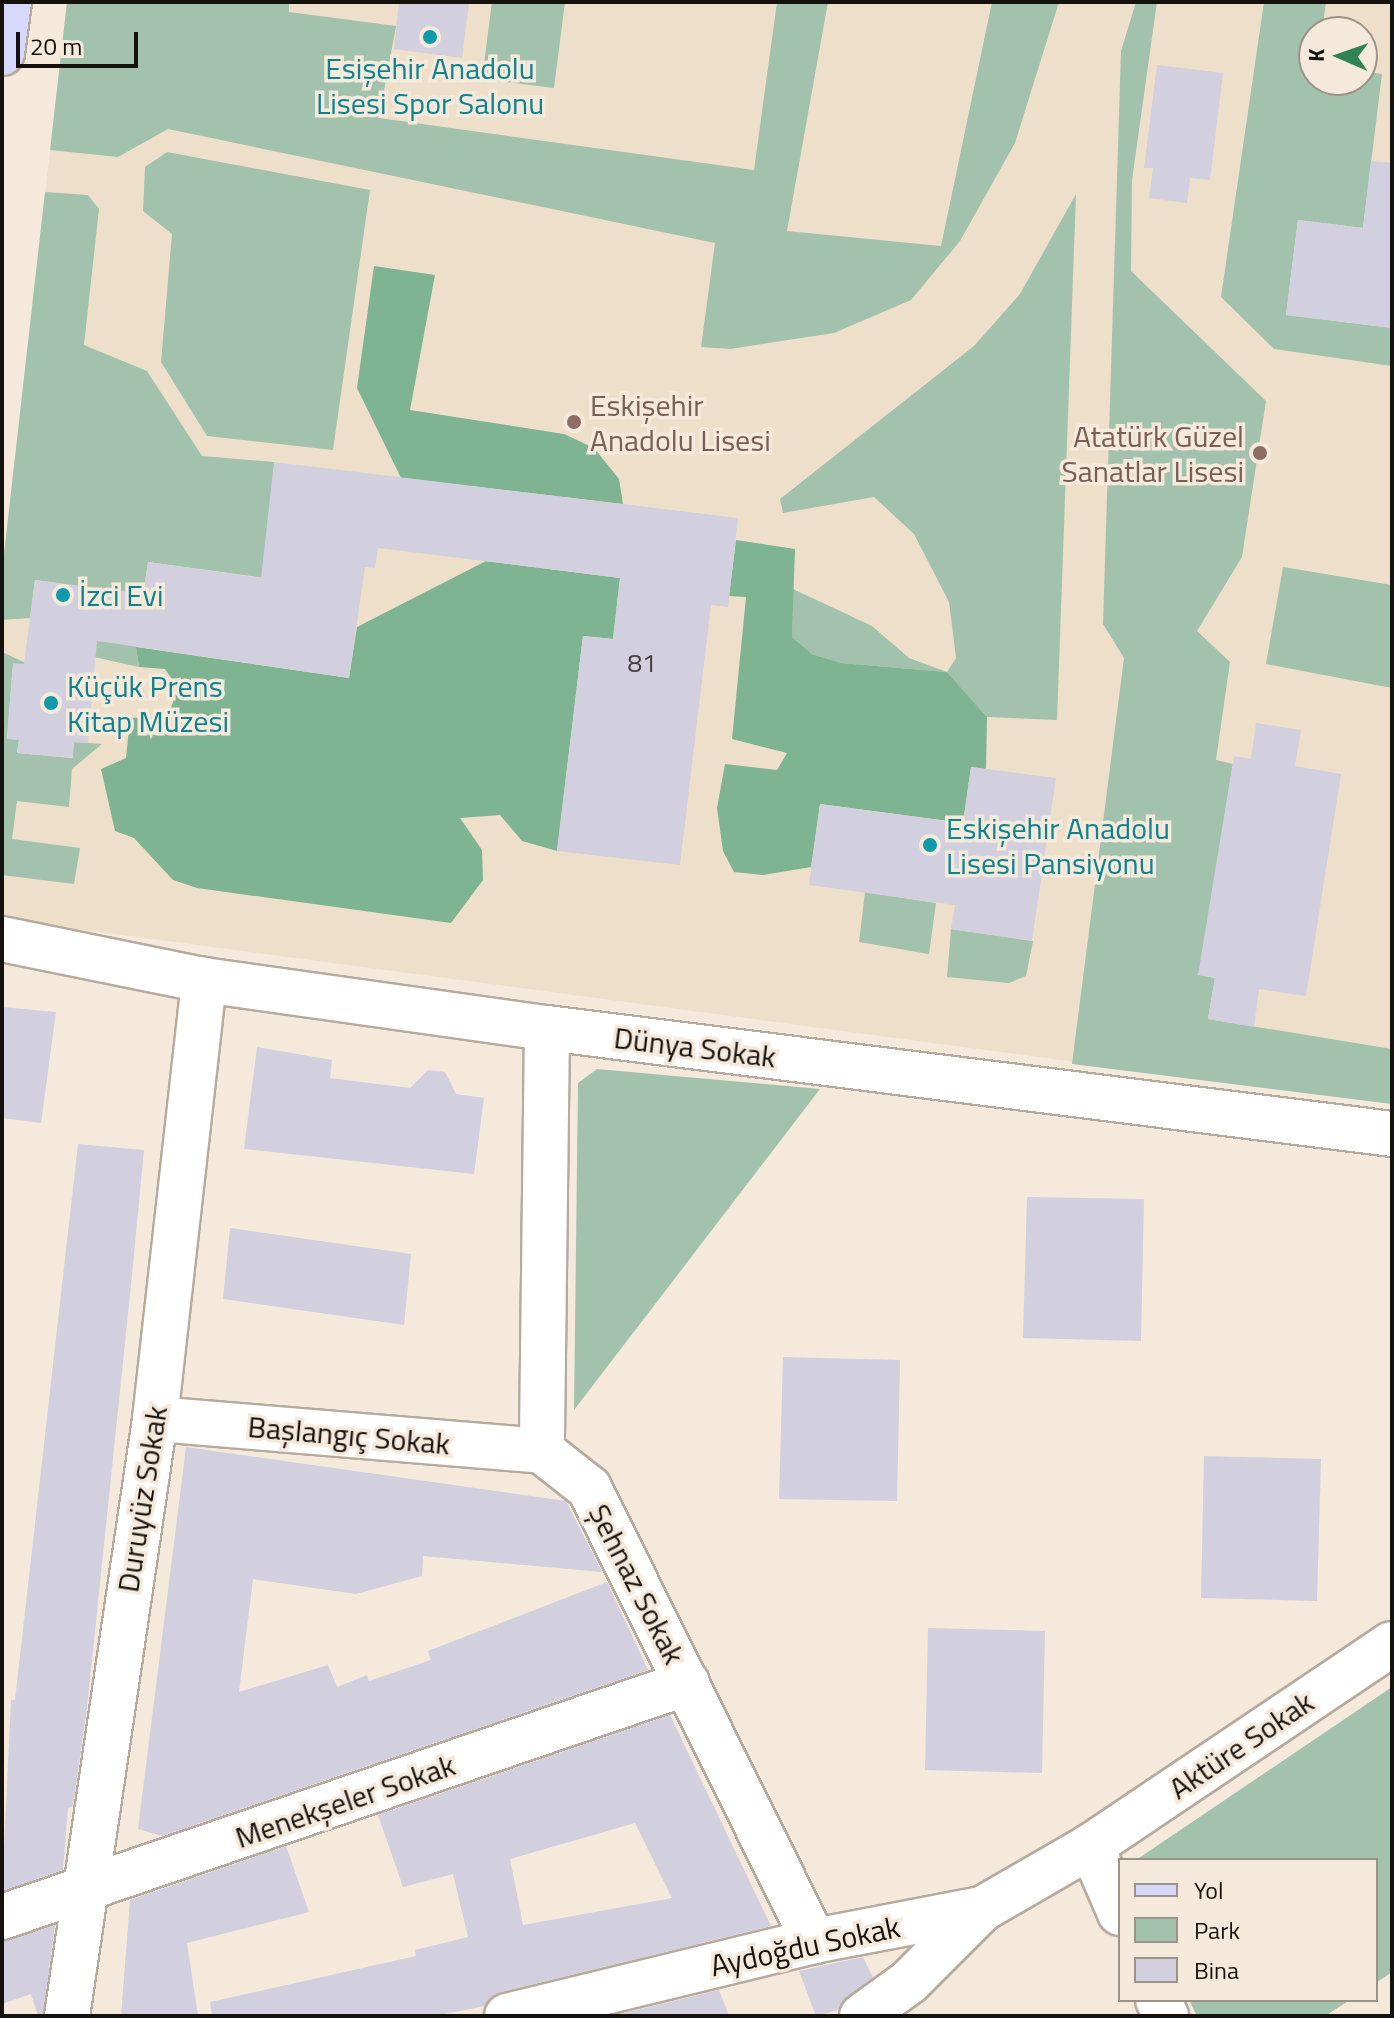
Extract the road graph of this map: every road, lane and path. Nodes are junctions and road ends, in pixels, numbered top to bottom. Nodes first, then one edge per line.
1 (9, 2) edge
2 (2, 53) edge
3 (2, 939) edge
4 (204, 980) junction
5 (547, 1028) junction
6 (1392, 1134) edge
7 (155, 1419) junction
8 (542, 1451) junction
9 (1392, 1644) edge
10 (687, 1683) junction
11 (1091, 1846) junction
12 (82, 1892) junction
13 (1118, 1908) edge
14 (982, 1909) junction
15 (2, 1917) edge
16 (814, 1941) junction
17 (916, 1999) edge
18 (67, 2016) edge
19 (507, 2016) edge
20 (862, 2016) edge

1 - 2 main road
3 - 4 street, Dünya Sokak
4 - 5 street, Dünya Sokak
4 - 7 street, Duruyüz Sokak
5 - 6 street, Dünya Sokak
5 - 8 street
7 - 8 street, Başlangıç Sokak
7 - 12 street, Duruyüz Sokak
8 - 10 street, Şehnaz Sokak
9 - 11 street, Aktüre Sokak
10 - 12 street, Menekşeler Sokak
10 - 16 street, Şehnaz Sokak
11 - 13 street
11 - 14 street, Aydoğdu Sokak
12 - 15 street, Menekşeler Sokak
12 - 18 street, Duruyüz Sokak
14 - 16 street, Aydoğdu Sokak
14 - 17 street
16 - 19 street, Aydoğdu Sokak
17 - 20 street

